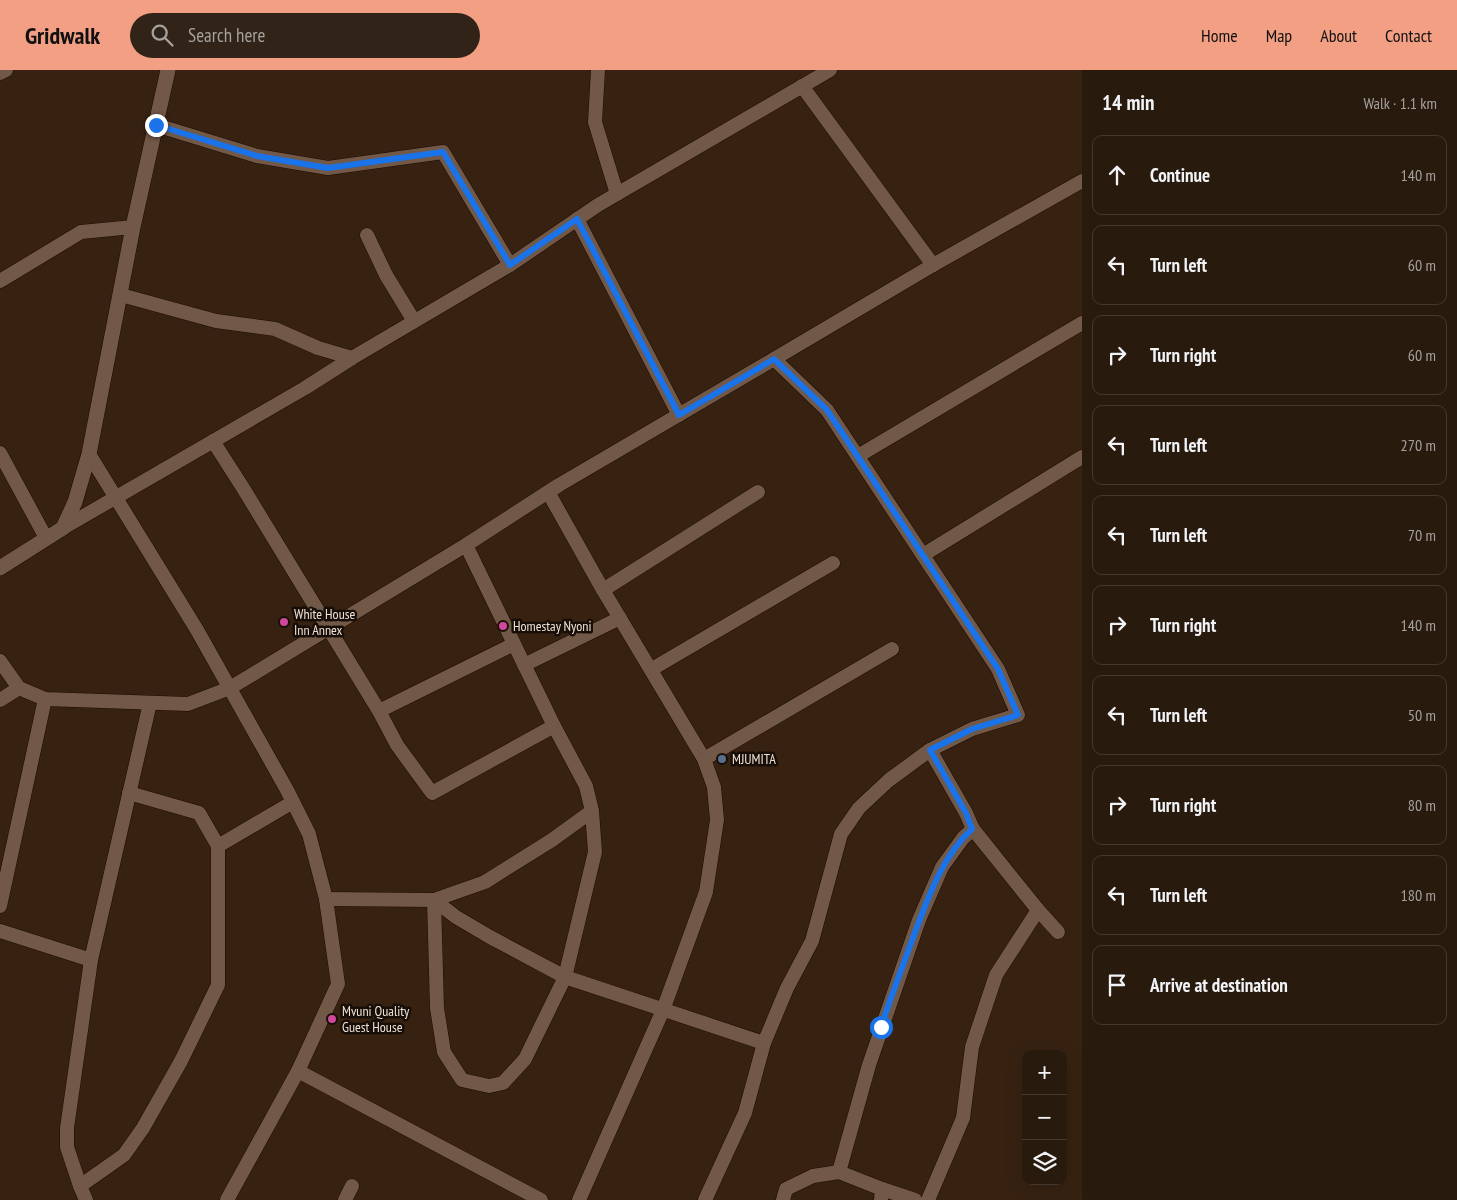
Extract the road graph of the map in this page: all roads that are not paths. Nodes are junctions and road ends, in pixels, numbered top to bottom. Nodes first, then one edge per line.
1 (6, 70) edge
2 (168, 70) edge
3 (598, 70) edge
4 (830, 70) edge
5 (0, 73) edge
6 (802, 86) junction
7 (156, 125) junction
8 (1082, 182) edge
9 (617, 194) junction
10 (577, 219) junction
11 (133, 228) junction
12 (367, 236) dead end
13 (510, 265) junction
14 (933, 265) junction
15 (0, 281) edge
16 (121, 295) junction
17 (414, 322) junction
18 (1082, 323) edge
19 (352, 358) junction
20 (774, 359) junction
21 (679, 415) junction
22 (213, 442) junction
23 (0, 453) edge
24 (89, 454) junction
25 (858, 456) junction
26 (1082, 457) edge
27 (548, 492) junction
28 (758, 492) dead end
29 (116, 497) junction
30 (63, 528) junction
31 (46, 538) junction
32 (466, 545) junction
33 (923, 555) junction
34 (834, 564) dead end
35 (0, 568) edge
36 (603, 590) junction
37 (620, 618) junction
38 (327, 628) junction
39 (514, 644) junction
40 (892, 649) dead end
41 (0, 661) edge
42 (524, 664) junction
43 (652, 669) junction
44 (19, 688) junction
45 (230, 688) junction
46 (45, 699) junction
47 (0, 700) edge
48 (150, 703) junction
49 (379, 711) junction
50 (554, 726) junction
51 (930, 750) junction
52 (704, 759) junction
53 (129, 793) junction
54 (293, 802) junction
55 (592, 812) junction
56 (972, 829) junction
57 (218, 846) junction
58 (326, 899) junction
59 (434, 900) junction
60 (0, 906) edge
61 (1038, 910) junction
62 (0, 931) edge
63 (1058, 932) dead end
64 (91, 960) junction
65 (565, 977) junction
66 (663, 1010) junction
67 (764, 1043) junction
68 (298, 1071) junction
69 (839, 1172) junction
70 (80, 1186) junction
71 (352, 1186) dead end
72 (882, 1195) edge
73 (86, 1200) edge
74 (227, 1200) edge
75 (345, 1200) edge
76 (541, 1200) edge
77 (579, 1200) edge
78 (705, 1200) edge
79 (783, 1200) edge
80 (915, 1200) edge
81 (928, 1200) edge

1 - 5 street
2 - 7 street
3 - 9 street
4 - 6 street
6 - 9 street
6 - 14 street
7 - 11 street
7 - 13 street
8 - 14 street
9 - 10 street
10 - 13 street
10 - 21 street
11 - 15 street
11 - 16 street
12 - 17 street
13 - 17 street
14 - 20 street
16 - 19 street
16 - 24 street
17 - 19 street
18 - 25 street
19 - 22 street
20 - 21 street
20 - 25 street
21 - 27 street
22 - 29 street
22 - 38 street
23 - 31 street
24 - 29 street
24 - 30 street
25 - 33 street
26 - 33 street
27 - 32 street
27 - 36 street
28 - 36 street
29 - 30 street
29 - 45 street
30 - 31 street
31 - 35 street
32 - 38 street
32 - 39 street
33 - 51 street
34 - 43 street
36 - 37 street
37 - 42 street
37 - 43 street
38 - 45 street
38 - 49 street
39 - 42 street
39 - 49 street
40 - 52 street
41 - 44 street
42 - 50 street
43 - 52 street
44 - 46 street
44 - 47 street
45 - 48 street
45 - 54 street
46 - 48 street
46 - 60 street
48 - 53 street
49 - 50 street
50 - 55 street
51 - 56 street
51 - 67 street
52 - 66 street
53 - 57 street
53 - 64 street
54 - 57 street
54 - 58 street
55 - 59 street
55 - 65 street
56 - 61 street
56 - 69 street
57 - 70 street
58 - 59 street
58 - 68 street
59 - 65 street
59 - 65 street
61 - 63 street
61 - 81 street
62 - 64 street
64 - 70 street
65 - 66 street
66 - 67 street
66 - 77 street
67 - 78 street
68 - 74 street
68 - 76 street
69 - 72 street
69 - 79 street
70 - 73 street
71 - 75 street
72 - 80 street

